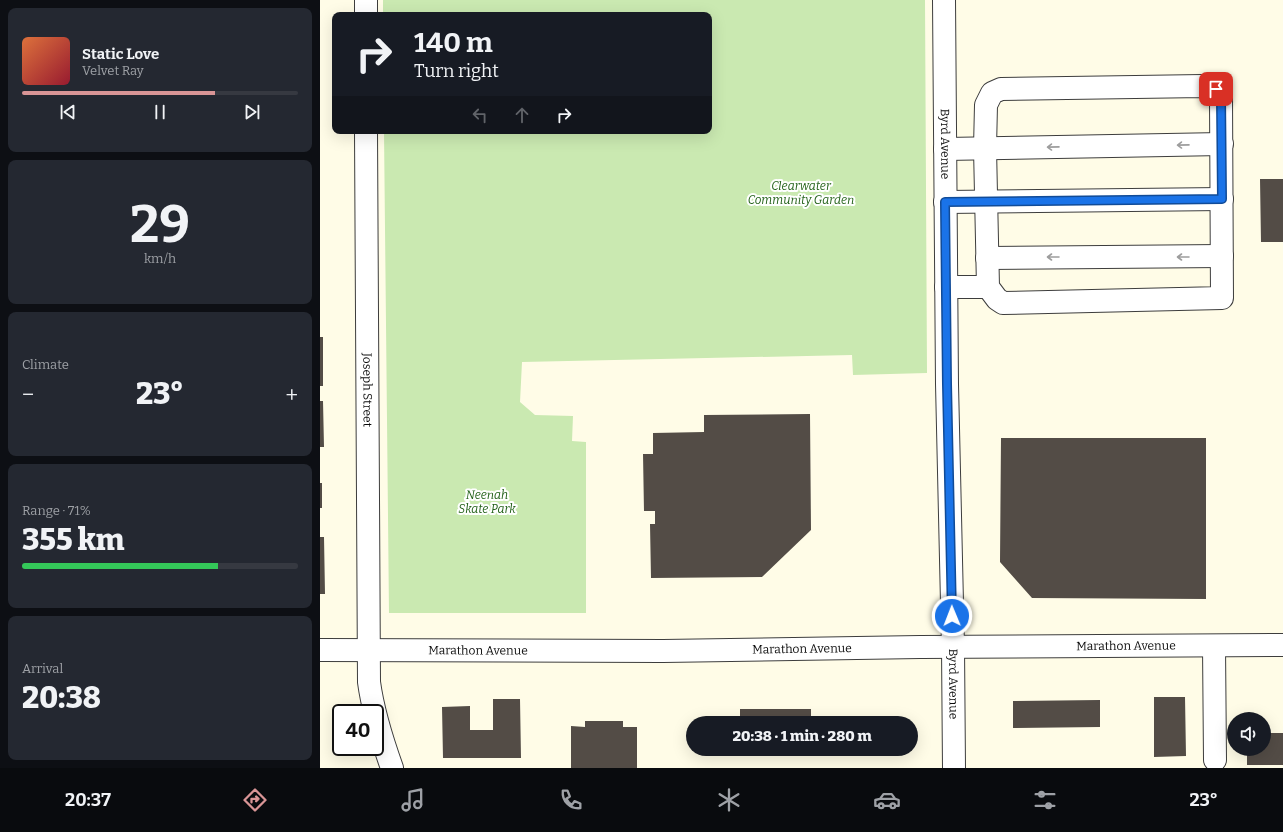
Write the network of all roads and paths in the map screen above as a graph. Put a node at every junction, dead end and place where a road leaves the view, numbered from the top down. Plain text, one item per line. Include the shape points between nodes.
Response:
1 (366, 0) edge
2 (944, 0) edge
3 (366, 12) edge
4 (366, 134) edge
5 (1222, 144) junction
6 (985, 148) junction
7 (945, 150) junction
8 (1222, 199) junction
9 (986, 201) junction
10 (945, 202) junction
11 (1222, 256) junction
12 (987, 258) junction
13 (946, 287) junction
14 (988, 287) junction
15 (1283, 645) edge
16 (1214, 646) junction
17 (953, 647) junction
18 (320, 650) edge
19 (369, 650) junction
20 (1214, 760) dead end
21 (392, 768) edge
22 (954, 768) edge

1 - 3 street
2 - 7 street, Byrd Avenue
4 - 19 street, Joseph Street
5 -> 6 street
5 - 6 street via 1221,97 1216,89 1203,86 1002,89 992,93 986,105
5 - 8 street
6 - 7 street
6 - 9 street
7 - 10 street, Byrd Avenue
8 - 9 street
8 - 11 street
9 - 10 street
9 - 12 street
10 - 13 street, Byrd Avenue
11 -> 12 street
11 - 14 street via 1222,298 1003,303
12 - 14 street
13 - 14 street
13 - 17 street, Byrd Avenue
15 - 16 street, Marathon Avenue
16 - 17 street, Marathon Avenue
16 - 20 street
17 - 19 street, Marathon Avenue via 663,651
17 - 22 street, Byrd Avenue
18 - 19 street, Marathon Avenue
19 - 21 street, Joseph Street via 372,699

